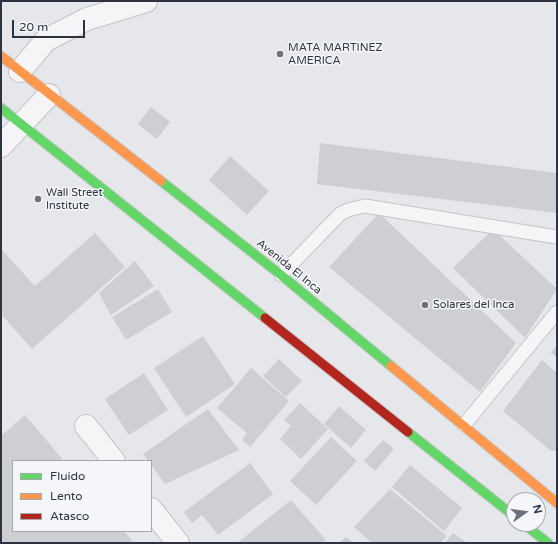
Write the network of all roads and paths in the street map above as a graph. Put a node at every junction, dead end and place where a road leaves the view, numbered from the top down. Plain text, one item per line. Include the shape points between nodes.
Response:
1 (146, 1) edge
2 (1, 56) edge
3 (20, 71) junction
4 (49, 95) junction
5 (1, 108) edge
6 (21, 124) junction
7 (1, 146) edge
8 (557, 237) edge
9 (281, 275) junction
10 (557, 312) edge
11 (464, 425) junction
12 (86, 426) dead end
13 (113, 460) edge
14 (557, 503) edge
15 (152, 510) edge
16 (506, 510) edge
17 (534, 532) edge
18 (178, 543) edge
19 (548, 543) edge

1 - 3 street via 88,19 46,40
2 - 3 main road, Avenida El Inca
3 - 4 main road, Avenida El Inca
4 - 6 street
4 - 9 main road, Avenida El Inca
5 - 6 main road
6 - 7 street
6 - 16 main road
8 - 9 lane via 365,206 340,214
9 - 11 main road, Avenida El Inca
10 - 11 lane
11 - 14 main road, Avenida El Inca
12 - 13 street
15 - 18 street
17 - 19 main road

